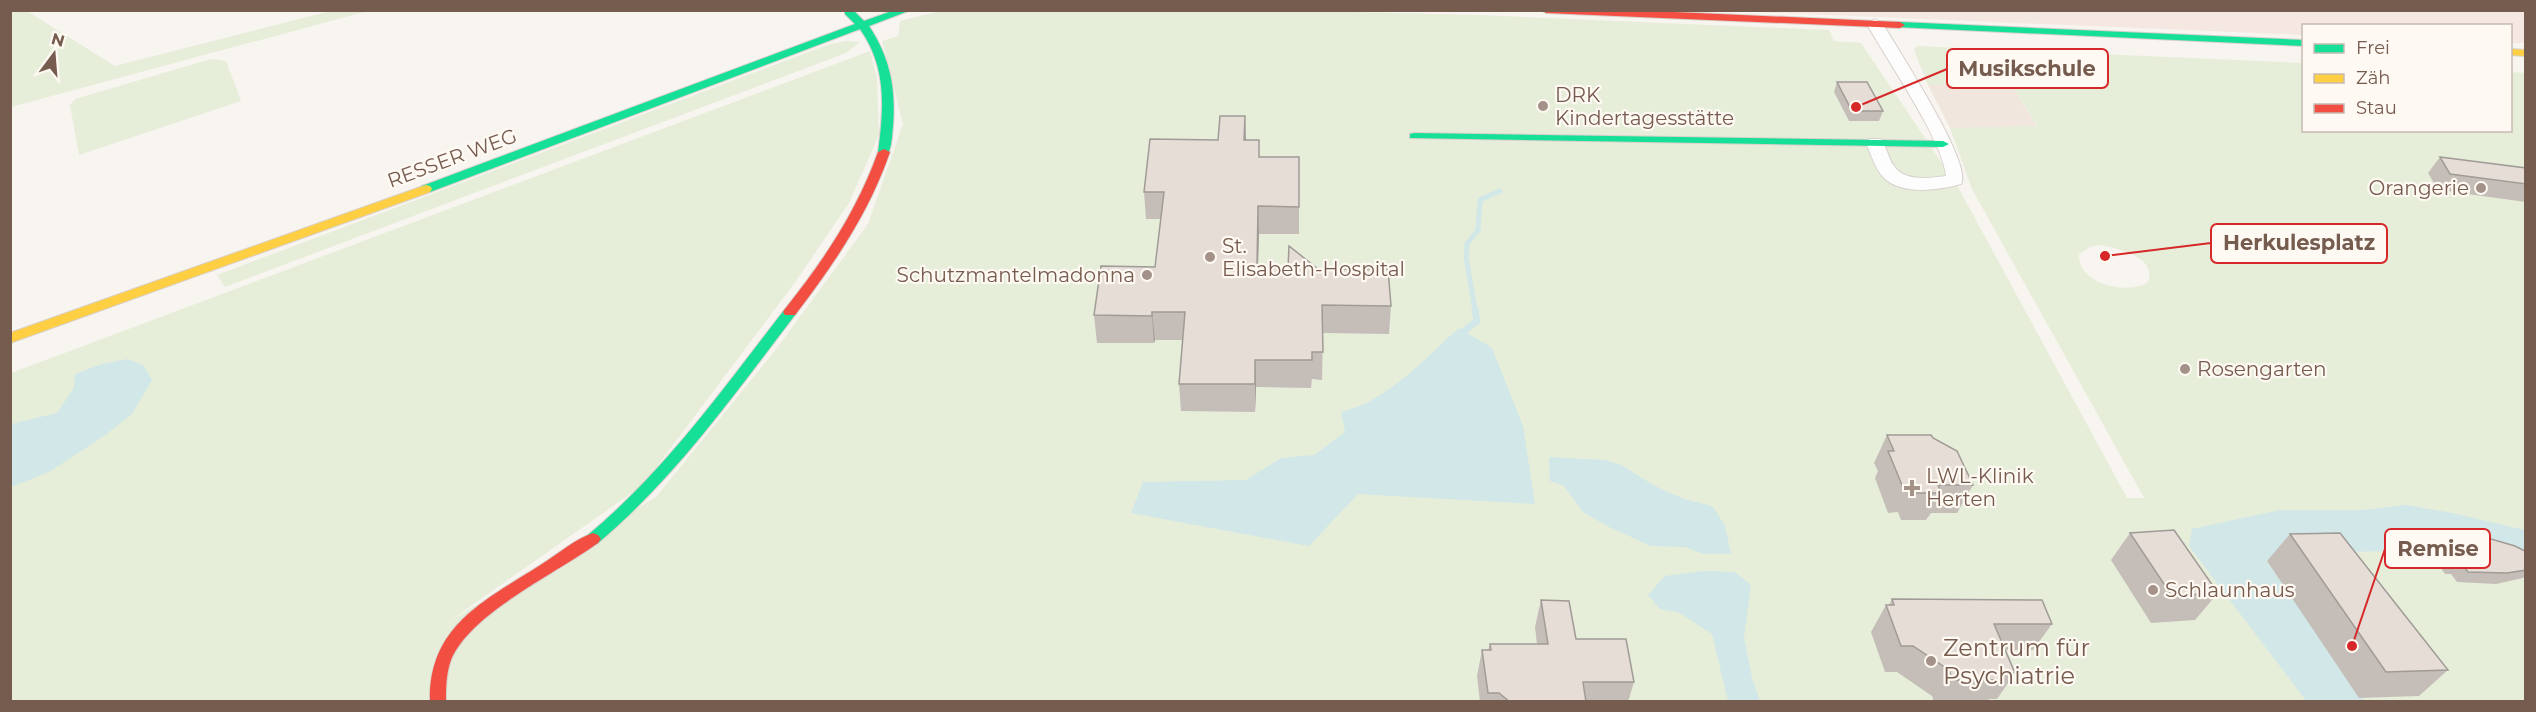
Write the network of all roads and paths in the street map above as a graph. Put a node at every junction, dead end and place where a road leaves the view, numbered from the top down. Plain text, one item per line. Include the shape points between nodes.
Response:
1 (847, 10) edge
2 (906, 10) edge
3 (1546, 10) edge
4 (863, 24) junction
5 (1875, 24) junction
6 (2302, 43) edge
7 (1414, 136) dead end
8 (1875, 143) junction
9 (1943, 144) junction
10 (10, 338) edge
11 (438, 702) edge

1 - 4 main road
2 - 4 main road, RESSER WEG
3 - 5 main road
4 - 10 main road, RESSER WEG via 433,187
4 - 11 main road via 879,44 889,89 889,135 876,179 854,222 726,395 646,494 588,543 488,607 458,633 438,668
5 - 6 main road
5 - 9 street
7 - 8 main road
8 - 9 main road
8 - 9 street via 1887,170 1896,178 1915,182 1955,180 1957,176

